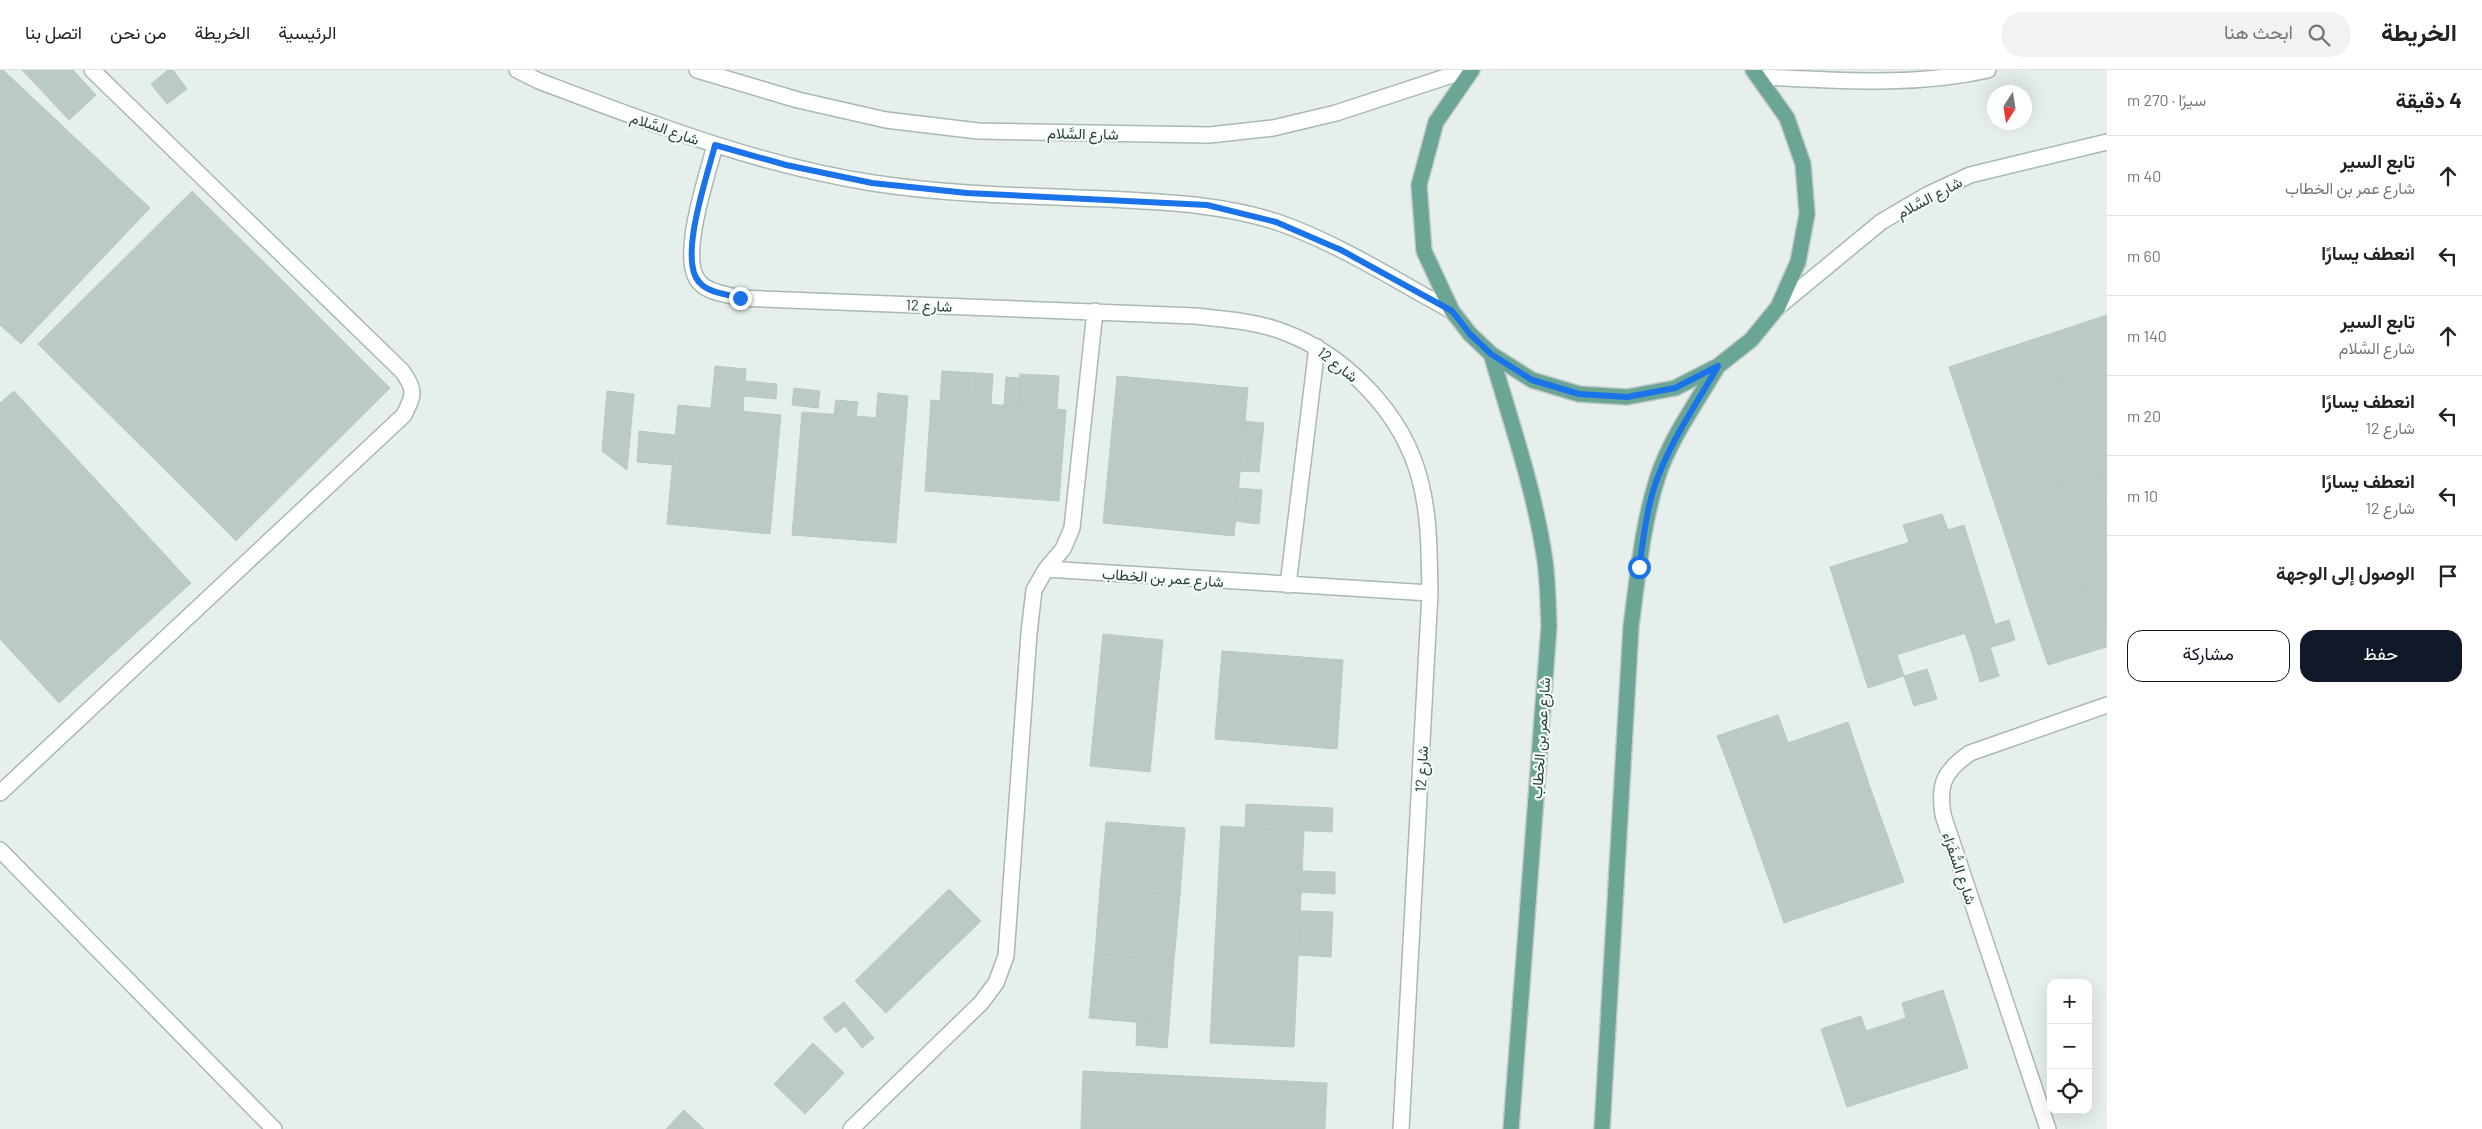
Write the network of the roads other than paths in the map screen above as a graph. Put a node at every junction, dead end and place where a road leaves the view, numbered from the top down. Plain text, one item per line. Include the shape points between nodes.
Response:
1 (92, 70) edge
2 (517, 70) edge
3 (697, 70) edge
4 (1467, 70) edge
5 (1472, 70) edge
6 (1988, 70) edge
7 (1756, 74) edge
8 (2107, 142) edge
9 (715, 145) junction
10 (1778, 307) junction
11 (1095, 311) junction
12 (1452, 311) junction
13 (1318, 347) junction
14 (1491, 354) junction
15 (1718, 366) junction
16 (1046, 569) junction
17 (1288, 585) junction
18 (1430, 594) junction
19 (2107, 705) edge
20 (0, 793) edge
21 (0, 850) edge
22 (274, 1129) edge
23 (851, 1129) edge
24 (1401, 1129) edge
25 (1510, 1129) edge
26 (1602, 1129) edge
27 (2048, 1129) edge

1 - 20 street via 402,371 412,385 412,399 404,416
2 - 9 street, شارع السَّلام
3 - 4 street, شارع السَّلام via 798,100 886,120 978,131 1209,135 1273,128 1336,113
5 - 12 main road via 1436,122 1419,186 1424,252
6 - 7 street via 1905,82 1858,82
7 - 10 main road via 1787,118 1803,164 1807,214 1798,262
8 - 10 street, شارع السَّلام via 1970,175 1927,195 1881,222
9 - 11 street, شارع 12 via 691,239 692,269 699,283 710,290 740,298
9 - 12 street, شارع السَّلام via 786,165 872,183 967,193 1207,205 1276,222 1307,234
10 - 15 main road via 1751,340
11 - 13 street, شارع 12 via 1238,321 1280,330
11 - 16 street via 1072,528 1063,549
12 - 14 main road
13 - 17 street
13 - 18 street, شارع 12 via 1347,368 1374,396 1406,440 1420,480 1427,520
14 - 15 main road via 1532,380 1579,394 1627,397 1675,388
14 - 25 main road, شارع عمر بن الخطاب via 1538,527 1545,562 1549,626
15 - 26 main road via 1658,474 1639,567 1631,626
16 - 17 street, شارع عمر بن الخطاب
16 - 23 street via 1034,590 1029,632 1006,956 996,983 981,1003
17 - 18 street, شارع عمر بن الخطاب
18 - 24 street, شارع 12
19 - 27 street, شارع السُّفَرَاء via 1970,753 1953,765 1942,783 1943,815
21 - 22 street

